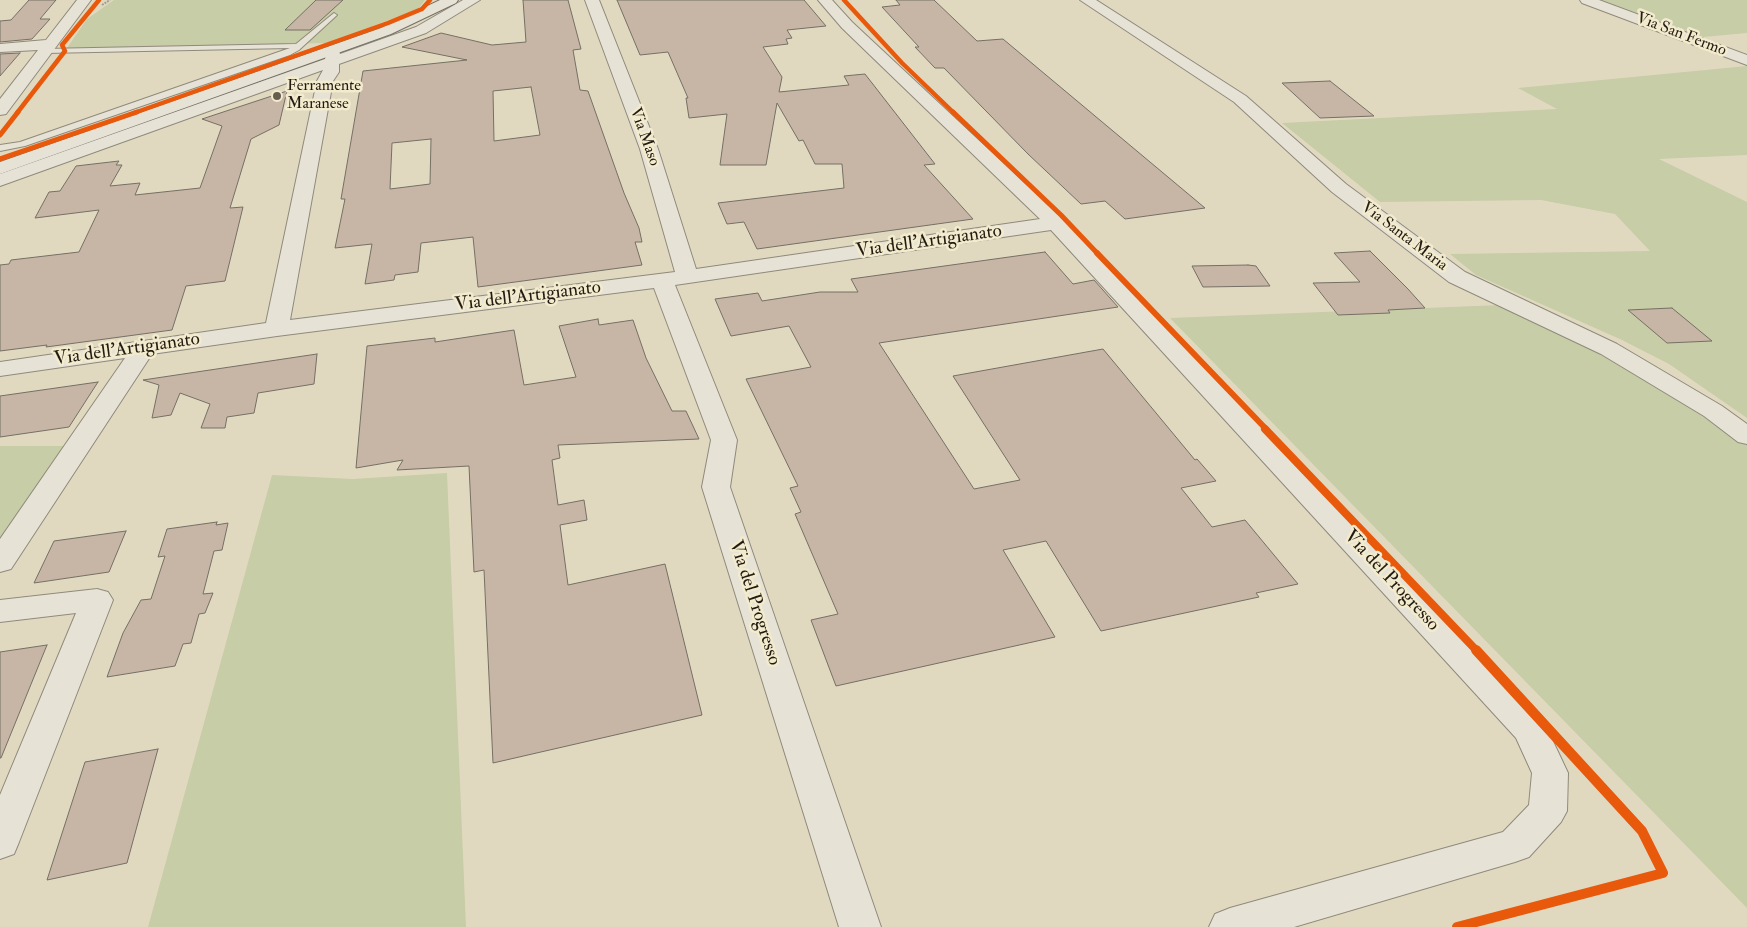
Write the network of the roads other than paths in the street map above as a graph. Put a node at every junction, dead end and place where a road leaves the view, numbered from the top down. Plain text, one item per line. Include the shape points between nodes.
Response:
1 (452, 0) edge
2 (474, 0) edge
3 (592, 0) edge
4 (825, 0) edge
5 (1087, 0) edge
6 (1587, 0) edge
7 (93, 2) edge
8 (334, 15) dead end
9 (298, 46) junction
10 (0, 48) edge
11 (49, 48) junction
12 (333, 55) junction
13 (1747, 60) edge
14 (280, 69) junction
15 (297, 73) junction
16 (325, 81) junction
17 (0, 110) edge
18 (0, 148) edge
19 (0, 168) edge
20 (0, 180) edge
21 (1056, 223) junction
22 (674, 279) junction
23 (277, 329) junction
24 (145, 347) junction
25 (0, 369) edge
26 (1747, 436) edge
27 (0, 562) edge
28 (0, 611) edge
29 (0, 842) edge
30 (860, 927) edge
31 (1230, 927) edge

1 - 12 street
2 - 12 street via 421,30
3 - 22 street, Via Maso via 649,149
4 - 21 street, Via del Progresso via 847,25
5 - 26 street, Via Santa Maria via 1240,99 1339,188 1457,278 1609,349 1713,411
6 - 13 street, Via San Fermo
7 - 11 street
8 - 9 lane
9 - 11 lane
9 - 18 lane via 287,53 22,144
10 - 11 street
11 - 17 street
12 - 14 street
12 - 15 street
12 - 16 street via 331,72
14 - 15 street
14 - 19 street
15 - 16 street
15 - 20 street
16 - 23 street
21 - 22 street, Via dell'Artigianato
21 - 31 street, Via del Progresso via 1530,730 1550,773 1548,810 1515,845
22 - 23 street, Via dell'Artigianato
22 - 30 street, Via del Progresso via 724,440 716,487
23 - 24 street, Via dell'Artigianato
24 - 25 street, Via dell'Artigianato
24 - 27 street
28 - 29 street via 97,600

